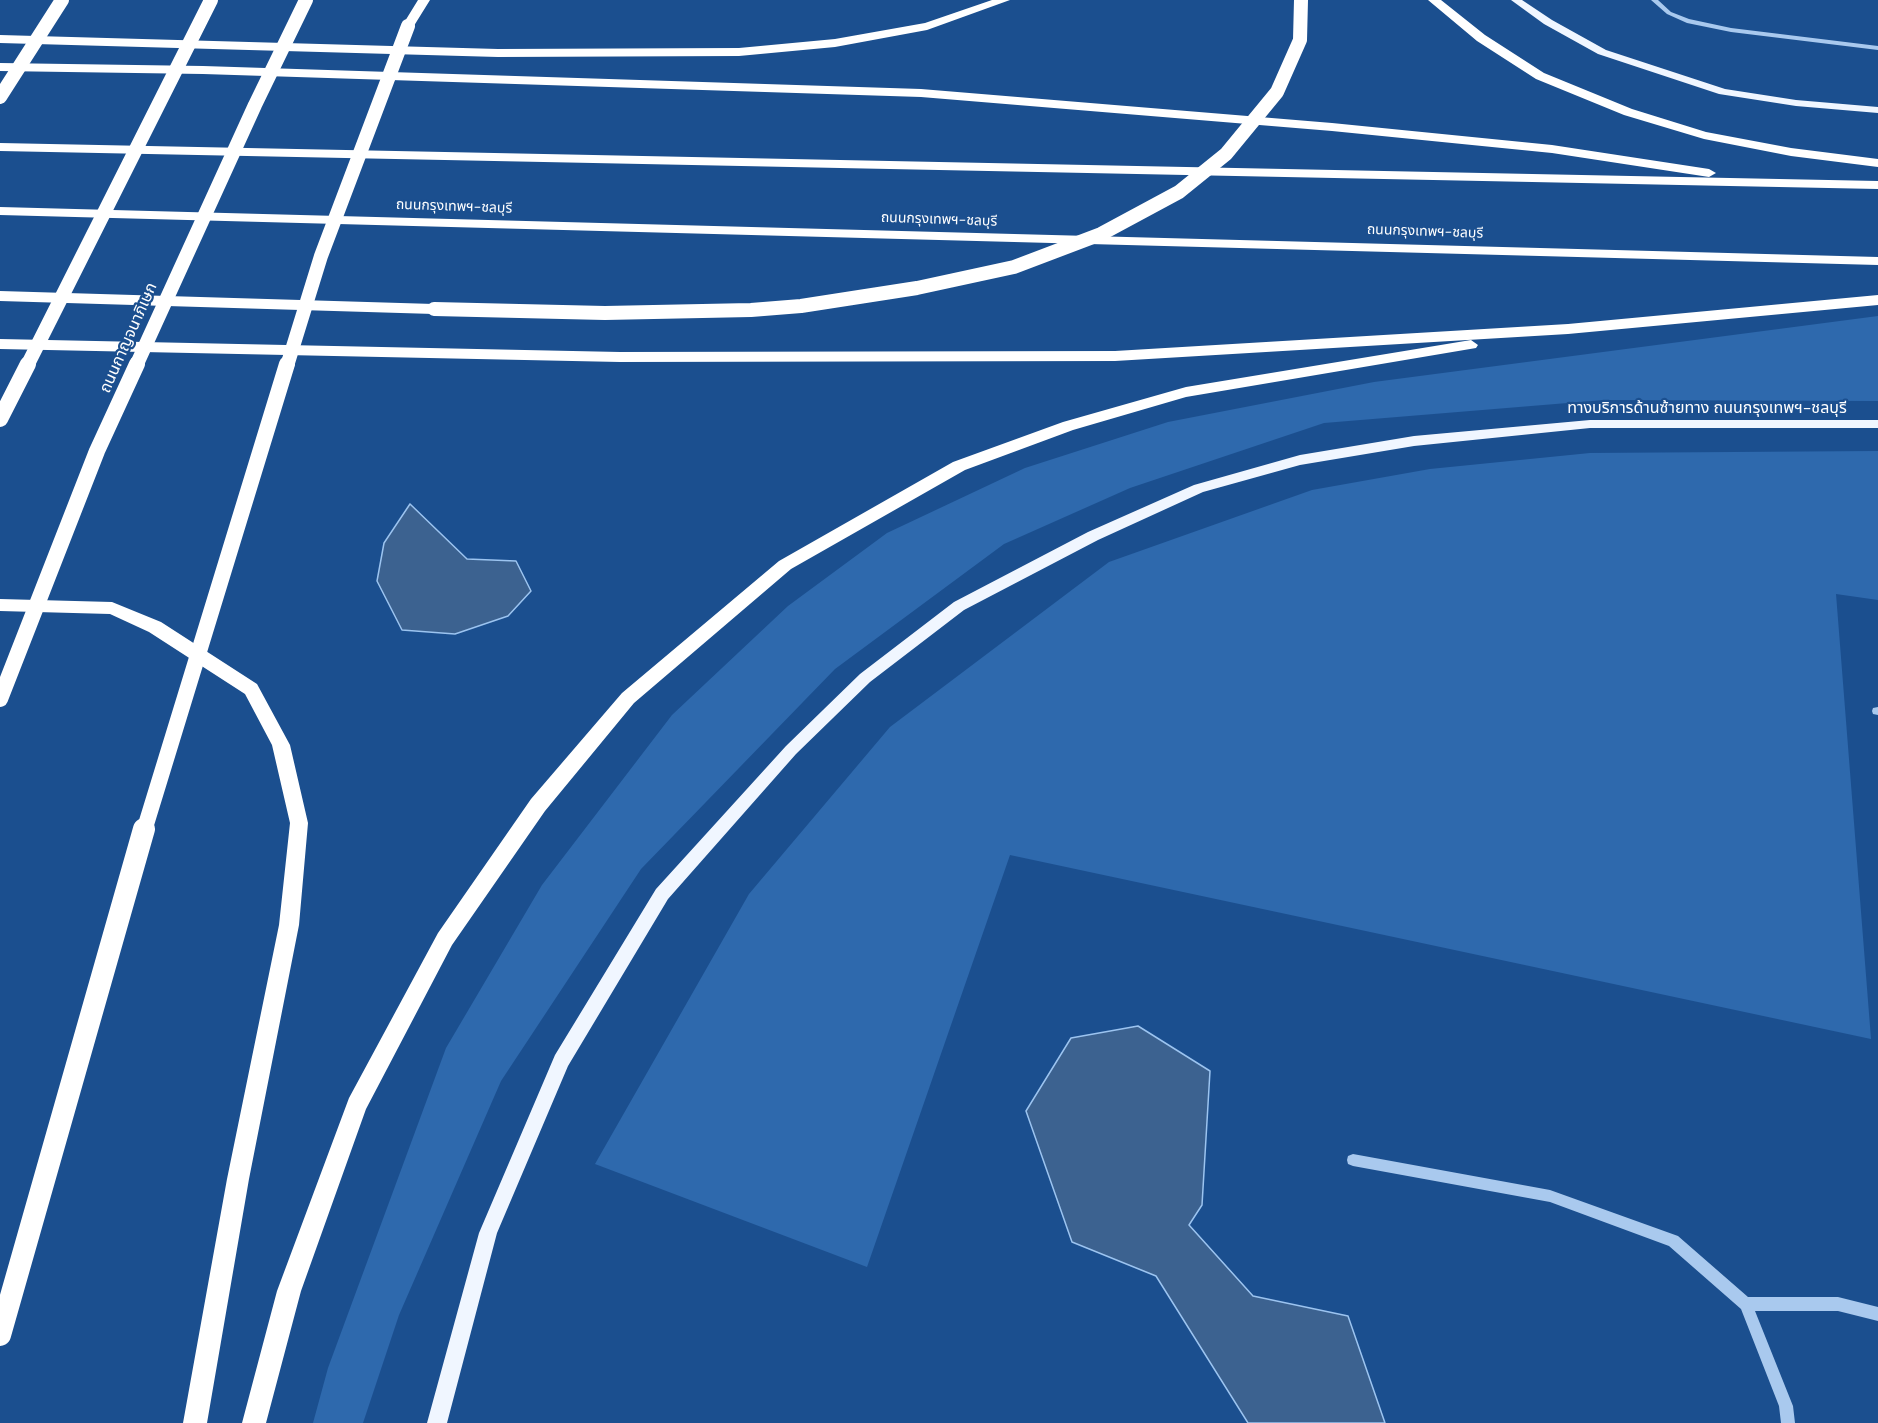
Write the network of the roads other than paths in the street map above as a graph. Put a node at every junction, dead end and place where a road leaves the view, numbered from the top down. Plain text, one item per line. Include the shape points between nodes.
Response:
1 (62, 0) edge
2 (211, 0) edge
3 (306, 0) edge
4 (417, 0) edge
5 (424, 0) edge
6 (1004, 0) edge
7 (1301, 0) edge
8 (1434, 0) edge
9 (1516, 0) edge
10 (1654, 0) edge
11 (408, 26) junction
12 (0, 39) edge
13 (1878, 48) edge
14 (0, 67) edge
15 (0, 97) edge
16 (1878, 110) edge
17 (0, 147) edge
18 (1878, 164) edge
19 (1779, 184) junction
20 (1878, 185) edge
21 (0, 211) edge
22 (1878, 261) edge
23 (0, 296) edge
24 (1878, 300) edge
25 (1568, 330) junction
26 (0, 344) edge
27 (0, 419) edge
28 (1878, 424) edge
29 (0, 605) edge
30 (0, 699) edge
31 (1353, 1160) dead end
32 (1746, 1304) junction
33 (1878, 1314) edge
34 (0, 1335) edge
35 (195, 1423) edge
36 (254, 1423) edge
37 (437, 1423) edge
38 (1788, 1423) edge

1 - 15 highway, bridge
2 - 27 highway, bridge
3 - 30 highway, ถนนกาญจนาภิเษก, bridge via 98,451
4 - 11 highway
5 - 11 highway
6 - 12 highway via 927,26 836,43 739,52 498,52
7 - 23 highway, bridge via 1300,40 1277,92 1226,154 1179,192 1110,229 1014,267 917,288 751,310 605,313
8 - 18 highway via 1481,38 1540,76 1628,112 1704,135
9 - 16 main road via 1602,52 1723,92
10 - 13 street via 1669,13 1688,21
11 - 34 highway, bridge via 321,256 164,760
14 - 19 highway via 921,93 1552,149
17 - 19 highway
19 - 20 highway
21 - 22 highway, ถนนกรุงเทพฯ-ชลบุรี
24 - 25 highway
25 - 26 highway via 1115,356 620,357
25 - 36 highway via 1186,392 1068,426 959,466 785,565 628,698 538,805 445,939 357,1105 289,1291
28 - 37 main road, ทางบริการด้านซ้ายทาง ถนนกรุงเทพฯ-ชลบุรี via 1590,424 1414,441 1300,460 1199,488 1093,536 959,606 865,678 790,750 662,894 561,1061 501,1200 488,1233
29 - 35 highway via 112,608 155,627 251,689 281,745 298,823 289,925 238,1179
31 - 32 street via 1550,1196 1672,1241
32 - 33 street via 1838,1304
32 - 38 street via 1786,1406

